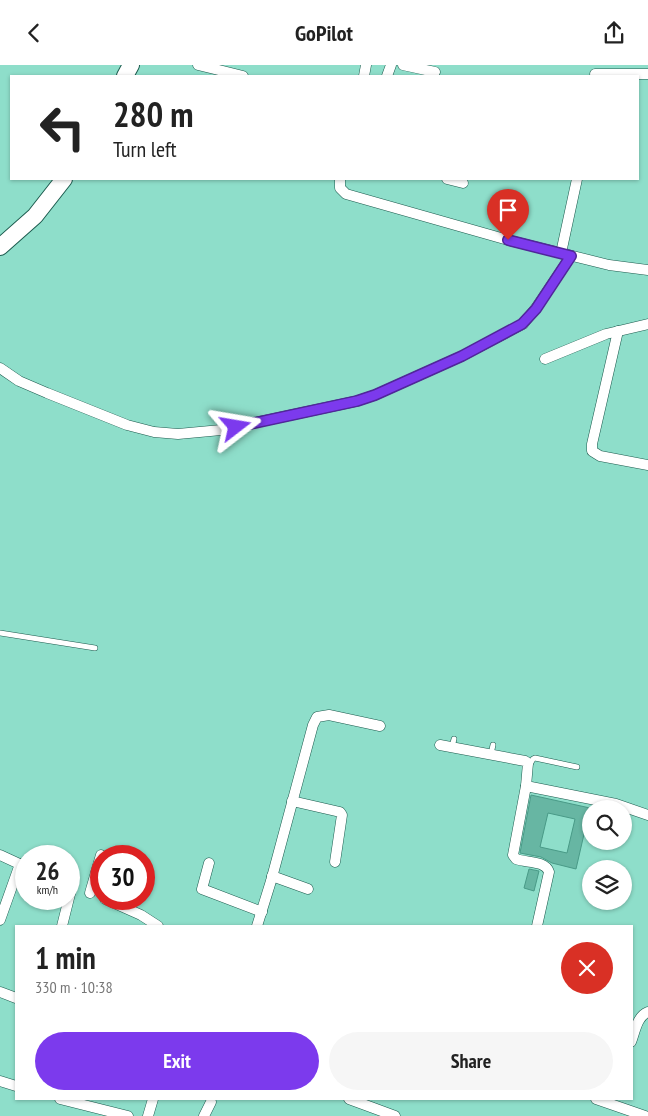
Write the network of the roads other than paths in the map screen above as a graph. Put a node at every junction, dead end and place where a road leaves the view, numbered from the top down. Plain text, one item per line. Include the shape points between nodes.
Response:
1 (198, 65) edge
2 (403, 65) edge
3 (595, 72) edge
4 (435, 73) dead end
5 (648, 74) edge
6 (239, 75) edge
7 (63, 180) edge
8 (340, 180) edge
9 (451, 180) edge
10 (577, 180) edge
11 (463, 183) dead end
12 (0, 247) edge
13 (566, 255) junction
14 (648, 270) edge
15 (648, 324) edge
16 (618, 331) junction
17 (545, 359) dead end
18 (0, 368) edge
19 (648, 465) edge
20 (0, 633) edge
21 (95, 648) dead end
22 (380, 727) dead end
23 (440, 745) dead end
24 (529, 766) junction
25 (577, 767) dead end
26 (526, 786) junction
27 (292, 801) junction
28 (648, 815) edge
29 (0, 855) edge
30 (15, 862) edge
31 (335, 862) dead end
32 (209, 863) dead end
33 (272, 876) junction
34 (15, 884) edge
35 (80, 889) edge
36 (308, 889) dead end
37 (90, 893) edge
38 (66, 910) edge
39 (130, 910) edge
40 (262, 912) junction
41 (0, 920) edge
42 (62, 925) edge
43 (156, 925) edge
44 (257, 925) edge
45 (537, 925) edge
46 (0, 993) edge
47 (15, 998) edge
48 (648, 1012) edge
49 (633, 1037) edge
50 (0, 1081) edge
51 (15, 1087) edge
52 (64, 1100) edge
53 (153, 1100) edge
54 (353, 1100) edge
55 (610, 1101) edge
56 (210, 1102) dead end
57 (128, 1116) edge
58 (148, 1116) edge
59 (204, 1116) edge
60 (396, 1116) edge
61 (645, 1116) edge

1 - 6 street
2 - 4 street
3 - 5 street
7 - 12 main road via 35,217
8 - 13 street via 340,188 346,194
9 - 11 street
10 - 13 street
13 - 14 street
13 - 18 street via 536,309 522,324 462,356 357,401 221,430 178,434 127,425 19,381
15 - 16 street
16 - 17 street
16 - 19 street via 592,451 600,456
20 - 21 lane
22 - 27 street via 329,715 317,717
23 - 24 street via 453,743 492,749 525,761
24 - 25 lane via 535,758
24 - 26 street
26 - 28 street via 616,804
26 - 45 street via 513,855 522,861 544,865 549,872 541,887
27 - 31 street via 340,812
27 - 33 street
29 - 30 street
32 - 40 street via 202,889
33 - 36 street
33 - 40 street
34 - 41 street
35 - 37 street
38 - 42 street
39 - 43 street
40 - 44 street
46 - 47 street
48 - 49 street via 640,1018
50 - 51 street
52 - 57 street
53 - 58 street
54 - 60 street
55 - 61 street
56 - 59 street

